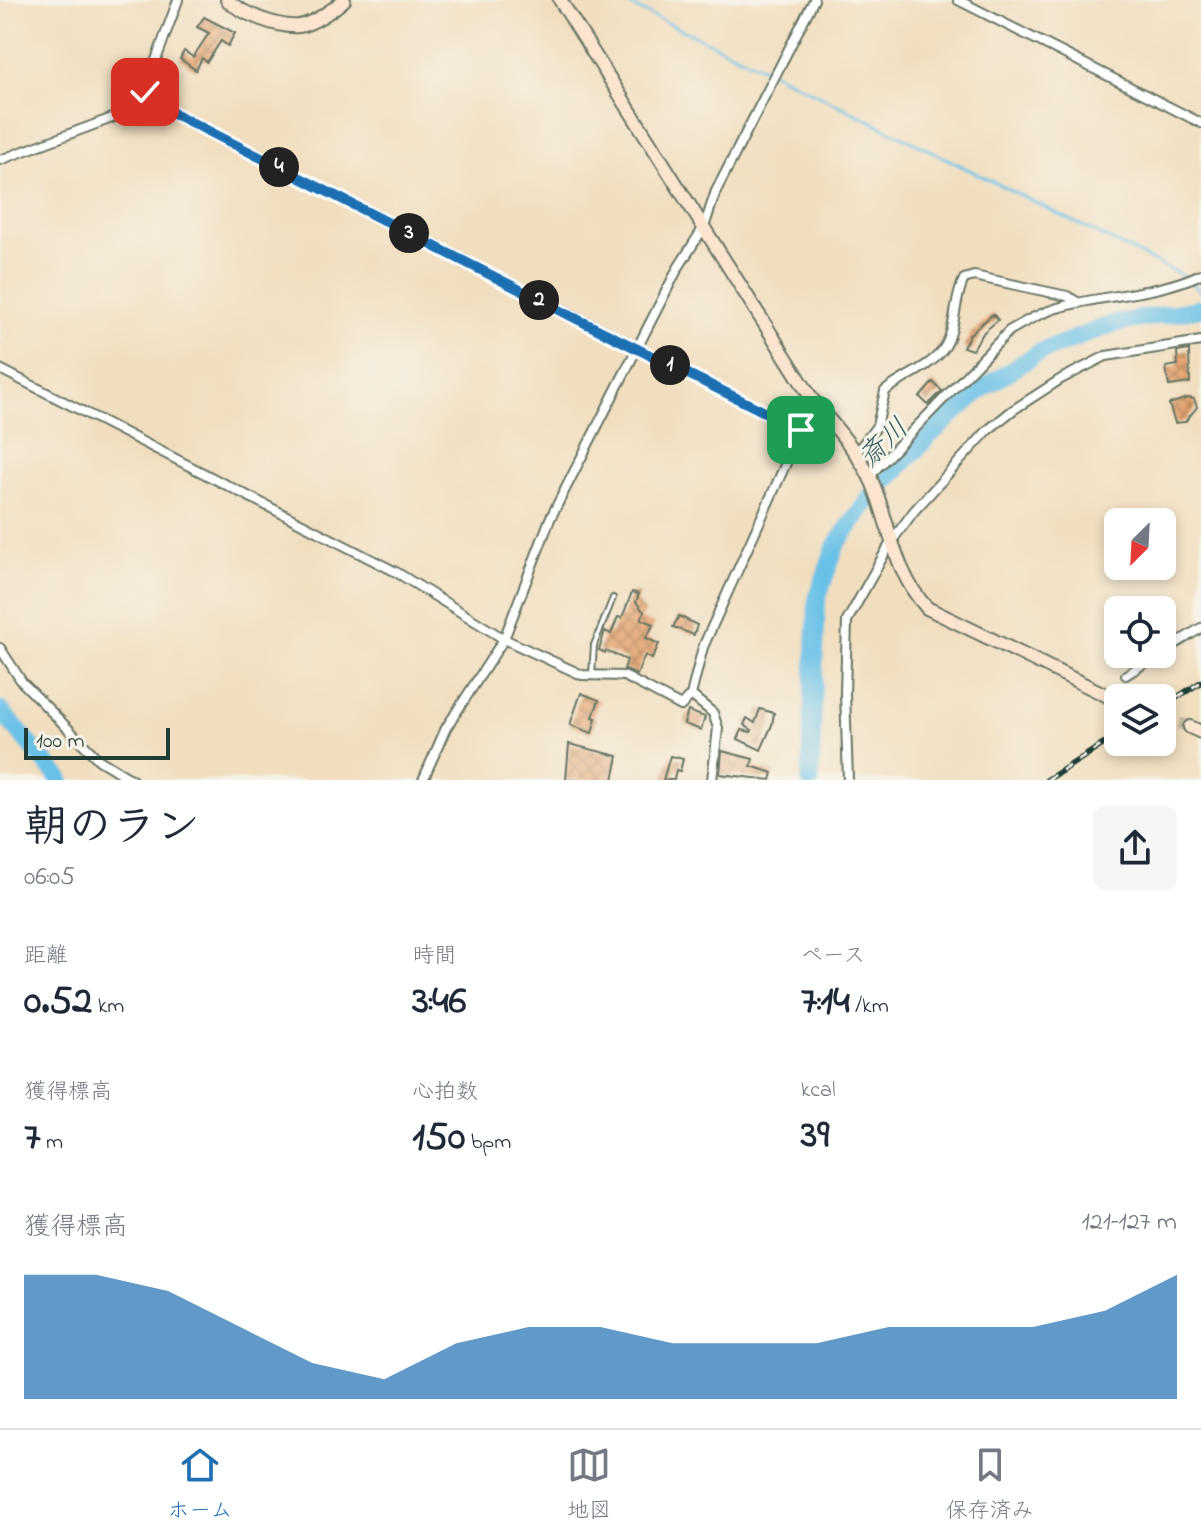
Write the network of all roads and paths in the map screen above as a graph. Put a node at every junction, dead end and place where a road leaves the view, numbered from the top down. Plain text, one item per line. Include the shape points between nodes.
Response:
1 (178, 0) edge
2 (227, 0) edge
3 (344, 0) edge
4 (560, 0) edge
5 (814, 0) edge
6 (958, 0) edge
7 (138, 109) junction
8 (1201, 123) edge
9 (0, 160) edge
10 (704, 227) junction
11 (1201, 274) edge
12 (1079, 303) junction
13 (1201, 341) edge
14 (638, 349) junction
15 (0, 369) edge
16 (812, 399) junction
17 (801, 430) junction
18 (856, 453) junction
19 (872, 483) junction
20 (891, 538) junction
21 (613, 598) dead end
22 (1201, 628) edge
23 (504, 639) junction
24 (1176, 644) edge
25 (0, 648) edge
26 (1137, 668) edge
27 (592, 675) junction
28 (1126, 675) dead end
29 (1104, 694) edge
30 (691, 695) junction
31 (132, 780) edge
32 (423, 780) edge
33 (712, 780) edge
34 (848, 780) edge

1 - 7 street
2 - 3 street via 267,21 300,26
4 - 10 street
5 - 10 street via 716,191
6 - 8 street
7 - 9 street
7 - 14 street via 152,103 175,114
10 - 14 street
10 - 16 street
11 - 12 street via 1158,289
12 - 18 street via 990,279 964,279 945,346 885,391 877,426
12 - 19 street via 1009,331 873,472
13 - 20 street via 1106,356 1061,379 988,430
14 - 17 street
14 - 23 street via 550,519
15 - 23 street via 396,572
16 - 17 street
16 - 18 street
17 - 30 street via 703,647
18 - 19 street
19 - 20 street
20 - 29 street via 913,593 927,608
20 - 34 street via 847,621
21 - 27 lane via 594,645
22 - 24 street
23 - 27 street
23 - 32 street via 446,728
25 - 31 street via 22,682 99,760
26 - 28 street
27 - 30 street via 624,676 681,706
30 - 33 street via 713,713 718,728

